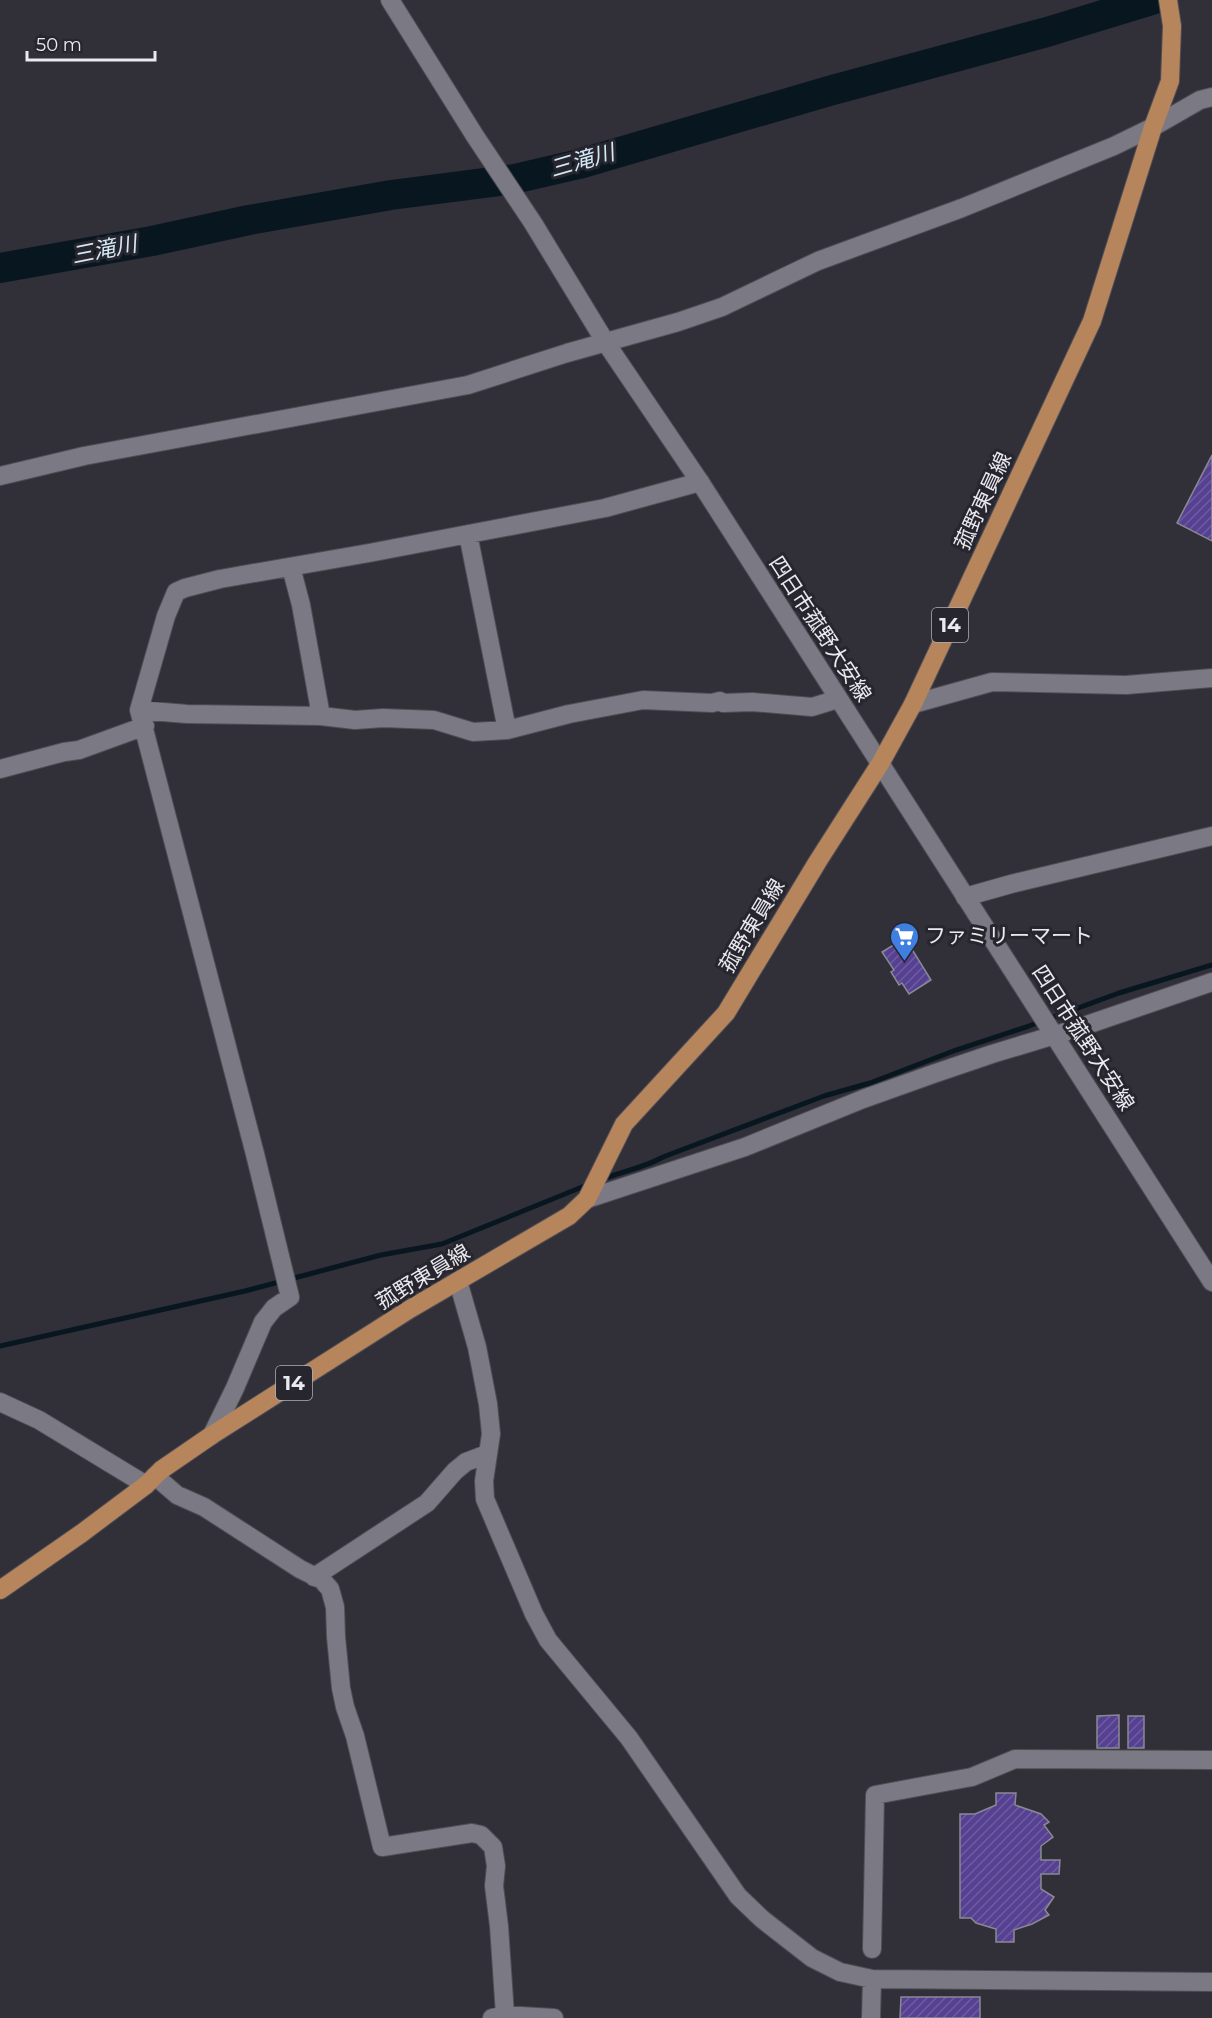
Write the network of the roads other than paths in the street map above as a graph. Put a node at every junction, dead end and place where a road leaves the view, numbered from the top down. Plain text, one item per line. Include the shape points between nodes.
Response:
1 (390, 0) edge
2 (1168, 0) edge
3 (1212, 97) edge
4 (1153, 127) junction
5 (606, 343) junction
6 (0, 476) edge
7 (700, 482) junction
8 (468, 534) junction
9 (291, 567) junction
10 (1212, 678) edge
11 (838, 699) junction
12 (913, 704) junction
13 (321, 716) junction
14 (142, 718) junction
15 (507, 730) junction
16 (880, 764) junction
17 (0, 769) edge
18 (1212, 836) edge
19 (965, 897) junction
20 (1212, 982) edge
21 (1052, 1031) junction
22 (590, 1193) junction
23 (458, 1281) junction
24 (1212, 1282) edge
25 (0, 1402) edge
26 (212, 1436) junction
27 (488, 1454) junction
28 (150, 1481) junction
29 (314, 1577) junction
30 (0, 1590) edge
31 (1212, 1760) edge
32 (872, 1949) dead end
33 (872, 1979) junction
34 (1212, 1982) edge
35 (498, 2017) edge
36 (554, 2018) edge
37 (871, 2018) edge

1 - 5 street, 四日市菰野大安線
2 - 4 main road, 菰野東員線 / 14 via 1172,26 1170,81
3 - 4 street
4 - 5 street via 962,208 818,261 722,307
4 - 12 main road, 菰野東員線 / 14 via 1092,321
5 - 6 street via 468,385 84,456
5 - 7 street, 四日市菰野大安線
7 - 8 street via 605,508
7 - 11 street, 四日市菰野大安線
8 - 9 street
8 - 15 street
9 - 13 street
9 - 14 street via 220,579 176,592 166,616
10 - 12 street via 1126,685 992,682
11 - 15 street via 812,707 644,700
11 - 16 street, 四日市菰野大安線
12 - 16 main road, 菰野東員線 / 14
13 - 14 street via 187,714
13 - 15 street via 434,720 473,732
14 - 17 street via 79,750
14 - 26 street via 290,1297 262,1322
16 - 19 street, 四日市菰野大安線
16 - 22 main road, 菰野東員線 / 14 via 726,1013 624,1124
18 - 19 street
19 - 21 street, 四日市菰野大安線
20 - 21 street
21 - 22 street via 863,1099 745,1147
21 - 24 street, 四日市菰野大安線
22 - 23 main road, 菰野東員線 / 14 via 569,1216
23 - 26 main road, 菰野東員線 / 14
23 - 27 street via 488,1404
25 - 28 street
26 - 28 main road, 菰野東員線 / 14
27 - 29 street via 466,1462 428,1503
27 - 33 street via 485,1499 548,1640 629,1738 749,1908 825,1966
28 - 29 street via 204,1507
28 - 30 main road, 菰野東員線 / 14
29 - 35 street via 330,1589 335,1607 341,1688 382,1848 472,1833 481,1835 493,1847 499,1926
31 - 32 street via 1015,1759 972,1777 875,1795
33 - 34 street
33 - 37 street
35 - 36 street

